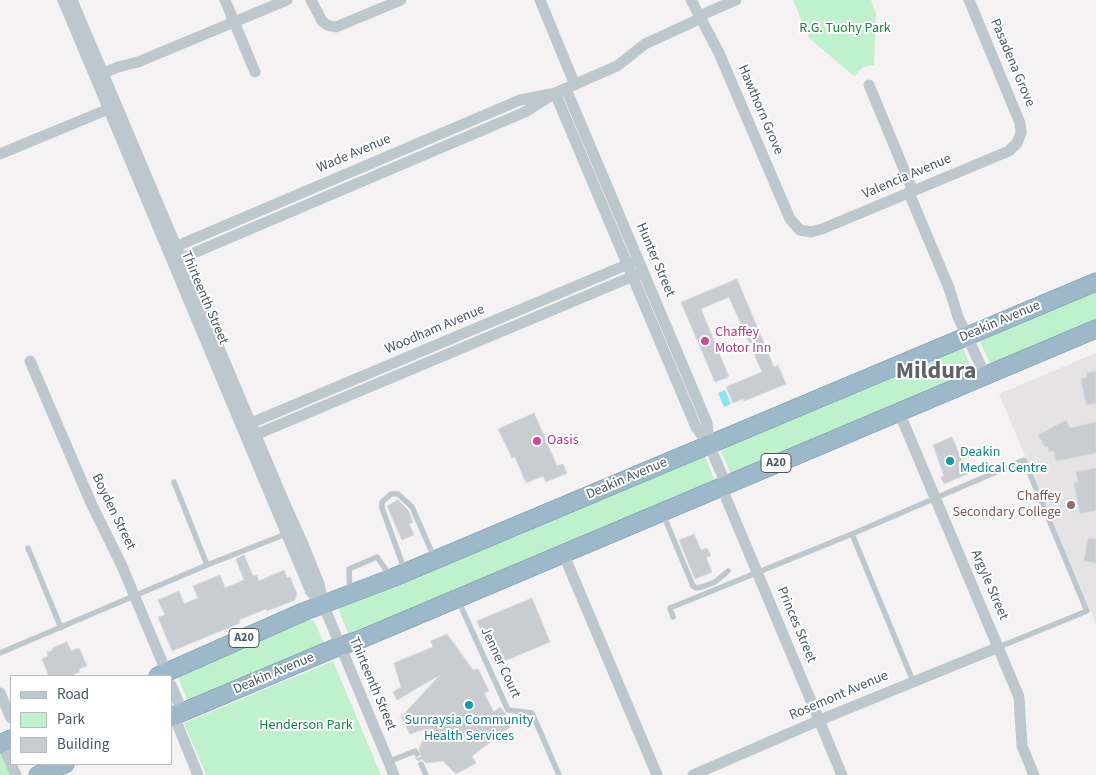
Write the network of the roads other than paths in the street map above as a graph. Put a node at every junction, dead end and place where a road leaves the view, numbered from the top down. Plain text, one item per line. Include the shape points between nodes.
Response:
1 (63, 0) edge
2 (72, 0) edge
3 (225, 0) edge
4 (287, 0) edge
5 (311, 0) edge
6 (401, 0) edge
7 (540, 0) edge
8 (691, 0) edge
9 (736, 0) edge
10 (969, 0) edge
11 (701, 17) junction
12 (234, 22) junction
13 (255, 72) dead end
14 (100, 78) junction
15 (869, 85) dead end
16 (565, 89) junction
17 (113, 108) junction
18 (1020, 139) joint
19 (0, 154) edge
20 (911, 192) junction
21 (800, 230) joint
22 (172, 248) junction
23 (177, 260) junction
24 (638, 260) junction
25 (629, 271) junction
26 (643, 272) junction
27 (1096, 282) edge
28 (1096, 329) edge
29 (968, 336) junction
30 (30, 361) dead end
31 (985, 375) junction
32 (899, 412) junction
33 (246, 425) junction
34 (251, 437) junction
35 (709, 445) junction
36 (174, 482) dead end
37 (723, 485) junction
38 (936, 499) junction
39 (662, 512) junction
40 (292, 532) junction
41 (852, 534) junction
42 (28, 548) dead end
43 (563, 553) junction
44 (435, 560) junction
45 (207, 565) junction
46 (728, 571) dead end
47 (757, 571) junction
48 (399, 575) junction
49 (350, 594) junction
50 (135, 596) junction
51 (457, 598) junction
52 (323, 604) junction
53 (674, 617) dead end
54 (61, 628) junction
55 (340, 646) junction
56 (999, 647) junction
57 (0, 653) edge
58 (165, 675) edge
59 (172, 675) edge
60 (913, 681) junction
61 (0, 693) edge
62 (172, 700) edge
63 (176, 715) edge
64 (10, 716) edge
65 (820, 720) junction
66 (3, 741) edge
67 (417, 754) dead end
68 (10, 759) edge
69 (388, 762) junction
70 (421, 764) dead end
71 (63, 765) edge
72 (38, 775) edge
73 (198, 775) edge
74 (394, 775) edge
75 (426, 775) edge
76 (559, 775) edge
77 (657, 775) edge
78 (692, 775) edge
79 (842, 775) edge
80 (1034, 775) edge

1 - 14 street, Thirteenth Street
2 - 14 street, Thirteenth Street
3 - 12 street
4 - 12 street
5 - 6 street via 322,21 336,27
7 - 16 street, Hunter Street
8 - 11 street, Hawthorn Grove
9 - 11 street, Wade Avenue
10 - 18 street, Pasadena Grove via 1022,128
11 - 16 street, Wade Avenue via 645,44 617,66
11 - 21 street, Hawthorn Grove via 790,219
12 - 13 street
12 - 14 street
14 - 17 street, Thirteenth Street
15 - 20 street
16 - 22 street, Wade Avenue via 520,100
16 - 23 street, Wade Avenue via 525,112
16 - 24 street, Hunter Street
16 - 25 street, Hunter Street
17 - 19 street
17 - 22 street, Thirteenth Street
18 - 20 street, Valencia Avenue via 1009,151
20 - 21 street, Valencia Avenue via 816,232
20 - 29 street
22 - 23 street, Thirteenth Street
23 - 33 street, Thirteenth Street
24 - 25 street, Woodham Avenue
24 - 26 street, Hunter Street
25 - 26 street, Woodham Avenue
25 - 33 street, Woodham Avenue
25 - 34 street, Woodham Avenue
25 - 35 street, Hunter Street via 696,428
26 - 35 street, Hunter Street via 707,423
27 - 29 highway, Deakin Avenue / A20
28 - 31 highway, Deakin Avenue / A20
29 - 31 street
29 - 35 highway, Deakin Avenue / A20
30 - 50 street, Boyden Street
31 - 32 highway, Deakin Avenue / A20
32 - 37 highway, Deakin Avenue / A20
32 - 38 street, Argyle Street
33 - 34 street, Thirteenth Street
34 - 40 street, Thirteenth Street via 284,502
35 - 37 street, Hunter Street
35 - 44 highway, Deakin Avenue / A20
36 - 45 lane
37 - 39 highway, Deakin Avenue / A20
37 - 47 street, Princes Street
38 - 41 lane
38 - 56 street, Argyle Street
38 - 56 lane via 1024,460 1087,611
39 - 43 highway, Deakin Avenue / A20
39 - 46 lane via 693,586 702,588
40 - 45 lane
40 - 52 street, Thirteenth Street via 319,584
41 - 47 lane
41 - 60 lane
42 - 54 lane
43 - 51 highway, Deakin Avenue / A20
43 - 77 street
44 - 48 highway, Deakin Avenue / A20
44 - 48 lane via 412,507 398,494 391,494 385,497 382,508
45 - 50 lane
47 - 53 lane via 670,608
47 - 65 street, Princes Street
48 - 49 highway, Deakin Avenue / A20
48 - 49 lane via 377,557 349,569
49 - 52 highway, Deakin Avenue / A20
50 - 54 lane
50 - 58 street, Boyden Street
51 - 55 highway, Deakin Avenue / A20
51 - 76 lane, Jenner Court via 508,710 532,713
52 - 55 street, Thirteenth Street
52 - 59 highway, Deakin Avenue / A20
54 - 57 lane
55 - 63 highway, Deakin Avenue / A20
55 - 69 street, Thirteenth Street
56 - 60 street, Rosemont Avenue
56 - 80 street, Argyle Street via 1019,697 1022,746
60 - 65 street, Rosemont Avenue
61 - 64 street
62 - 63 street, Boyden Street
63 - 73 street, Boyden Street
65 - 78 street, Rosemont Avenue
65 - 79 street, Princes Street
66 - 68 street
67 - 69 lane via 415,751
69 - 74 street, Thirteenth Street
70 - 75 lane
71 - 72 highway

